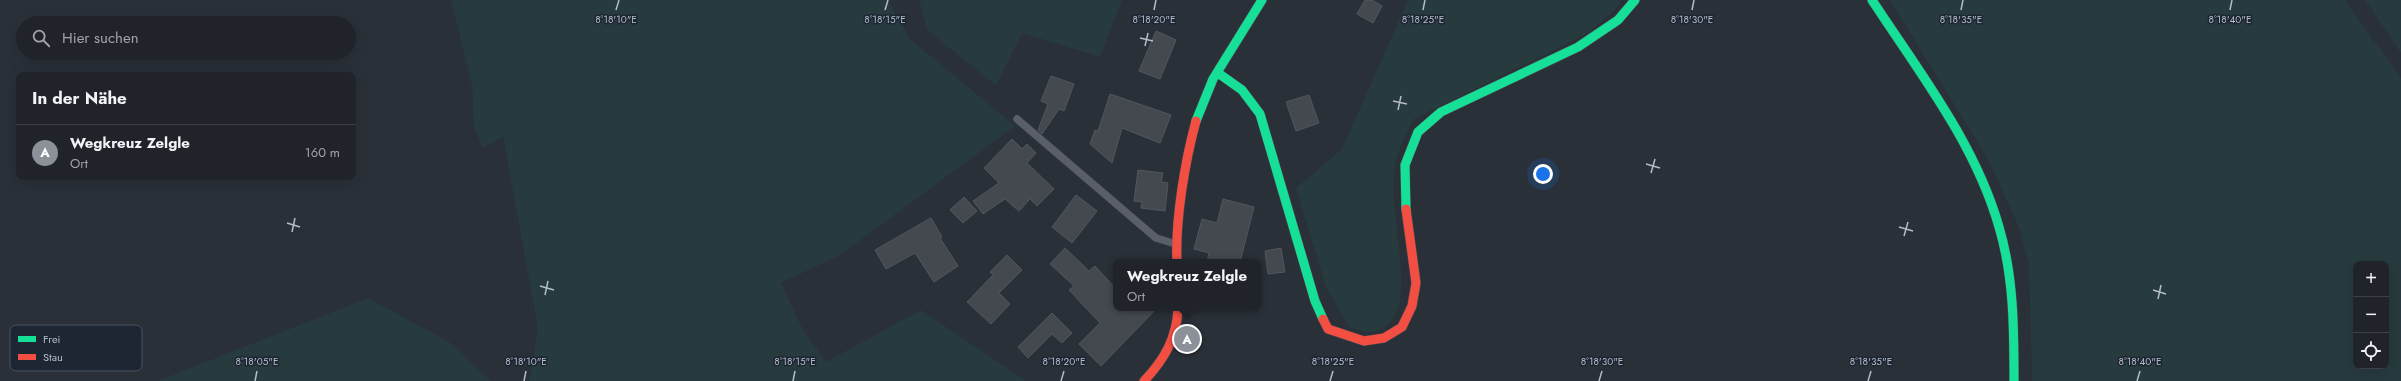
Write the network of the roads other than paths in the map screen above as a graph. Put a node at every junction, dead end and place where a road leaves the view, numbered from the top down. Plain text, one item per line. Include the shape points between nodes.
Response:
1 (1262, 0) edge
2 (1635, 0) edge
3 (1872, 0) edge
4 (1218, 73) junction
5 (1017, 119) dead end
6 (1176, 244) junction
7 (1177, 259) edge
8 (1178, 311) edge
9 (1144, 381) edge
10 (2014, 381) edge

1 - 4 street
2 - 4 street via 1618,20 1578,47 1441,112 1418,132 1405,165 1405,200 1416,283 1412,306 1402,327 1384,338 1364,341 1328,329 1314,301 1260,114 1248,94 1231,79
3 - 10 street via 1968,150 1993,207 2008,267 2015,341
4 - 6 street via 1202,104 1195,126
5 - 6 lane via 1156,238
6 - 7 street
8 - 9 street via 1171,344 1159,366

